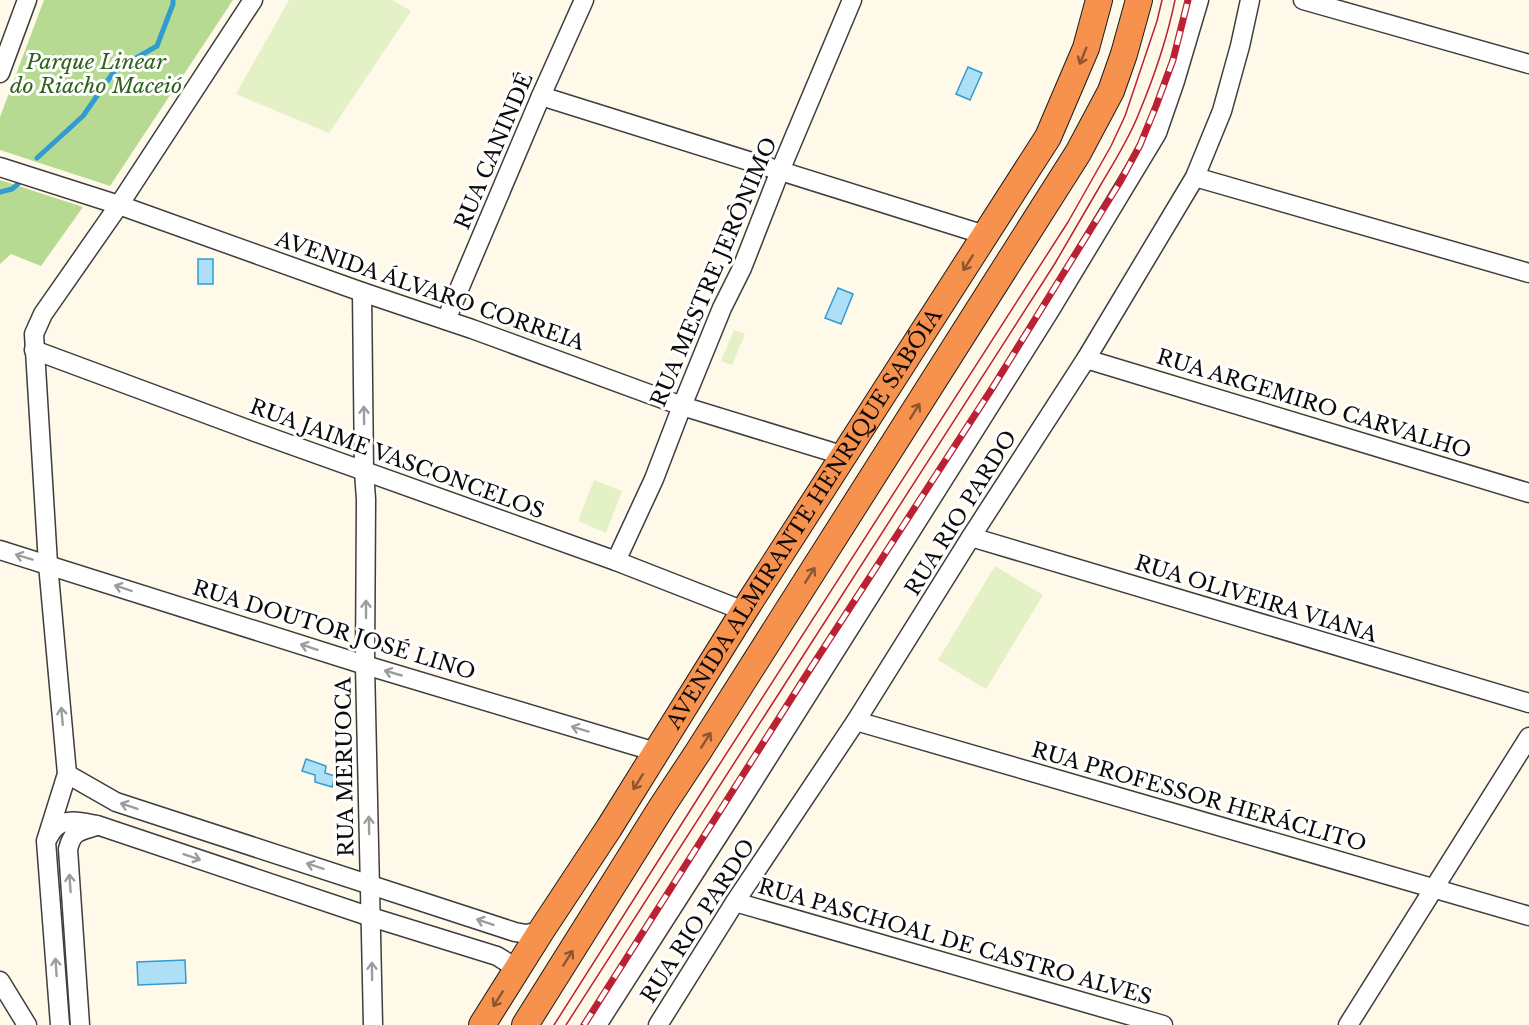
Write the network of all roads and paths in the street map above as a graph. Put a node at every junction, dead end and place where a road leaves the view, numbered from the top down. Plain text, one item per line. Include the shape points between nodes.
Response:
1 (27, 0) edge
2 (253, 0) edge
3 (584, 0) edge
4 (852, 0) edge
5 (1099, 0) edge
6 (1138, 0) edge
7 (1199, 0) edge
8 (1250, 0) edge
9 (1303, 0) edge
10 (1529, 64) edge
11 (0, 73) edge
12 (541, 96) junction
13 (0, 167) edge
14 (780, 171) junction
15 (1195, 177) junction
16 (119, 205) junction
17 (985, 235) junction
18 (1529, 273) edge
19 (363, 292) junction
20 (446, 320) junction
21 (34, 350) junction
22 (1086, 359) junction
23 (682, 406) junction
24 (845, 456) junction
25 (364, 472) junction
26 (1529, 493) edge
27 (971, 537) junction
28 (0, 550) edge
29 (616, 561) junction
30 (48, 564) junction
31 (744, 611) junction
32 (365, 665) junction
33 (1529, 703) edge
34 (856, 721) junction
35 (1529, 737) edge
36 (656, 752) junction
37 (67, 774) junction
38 (97, 825) junction
39 (46, 840) junction
40 (370, 884) junction
41 (1434, 889) junction
42 (735, 902) junction
43 (1529, 916) edge
44 (371, 917) junction
45 (541, 931) junction
46 (515, 972) junction
47 (0, 981) edge
48 (27, 1025) edge
49 (60, 1025) edge
50 (80, 1025) edge
51 (374, 1025) edge
52 (482, 1025) edge
53 (525, 1025) edge
54 (597, 1025) edge
55 (658, 1025) edge
56 (1163, 1025) edge
57 (1348, 1025) edge

1 - 11 street
2 - 16 street
3 - 12 street, RUA CANINDÉ
4 - 14 street, RUA MESTRE JERÔNIMO
5 -> 17 highway, AVENIDA ALMIRANTE HENRIQUE SABÓIA via 1086,48 1047,137
53 -> 6 highway, AVENIDA ALMIRANTE HENRIQUE SABÓIA via 1078,153 1111,91
7 - 54 street via 1157,133 1036,332
8 - 15 street, RUA RIO PARDO via 1222,111
9 - 10 street
12 - 14 street
12 - 20 street, RUA CANINDÉ
13 - 16 street, AVENIDA ÁLVARO CORREIA
14 - 17 street
14 - 23 street, RUA MESTRE JERÔNIMO
15 - 18 street
15 - 22 street, RUA RIO PARDO
16 - 19 street, AVENIDA ÁLVARO CORREIA
16 - 21 street via 43,314 33,334
17 -> 24 highway, AVENIDA ALMIRANTE HENRIQUE SABÓIA
19 - 20 street, AVENIDA ÁLVARO CORREIA
25 -> 19 street, RUA MERUOCA
20 - 23 street, AVENIDA ÁLVARO CORREIA
21 - 25 street, RUA JAIME VASCONCELOS
21 - 30 street
22 - 26 street, RUA ARGEMIRO CARVALHO
22 - 27 street, RUA RIO PARDO
23 - 24 street, AVENIDA ÁLVARO CORREIA
23 - 29 street, RUA MESTRE JERÔNIMO
24 - 31 highway, AVENIDA ALMIRANTE HENRIQUE SABÓIA
25 - 29 street, RUA JAIME VASCONCELOS
32 -> 25 street, RUA MERUOCA
27 - 33 street, RUA OLIVEIRA VIANA
27 - 34 street, RUA RIO PARDO
30 -> 28 street, RUA DOUTOR JOSÉ LINO
29 - 31 street, RUA JAIME VASCONCELOS
32 -> 30 street, RUA DOUTOR JOSÉ LINO
37 -> 30 street
31 - 36 highway, AVENIDA ALMIRANTE HENRIQUE SABÓIA
36 -> 32 street, RUA DOUTOR JOSÉ LINO
40 -> 32 street, RUA MERUOCA
34 - 41 street, RUA PROFESSOR HERÁCLITO
34 - 42 street, RUA RIO PARDO
35 - 41 street
36 -> 45 highway, AVENIDA ALMIRANTE HENRIQUE SABÓIA
37 - 39 street
40 -> 37 street via 116,802
38 - 39 street via 63,823
38 -> 44 street
50 -> 38 street via 68,849 74,834
49 -> 39 street
40 - 44 street, RUA MERUOCA
45 -> 40 street via 514,932
41 - 43 street, RUA PROFESSOR HERÁCLITO
41 - 57 street
42 - 55 street, RUA RIO PARDO
42 - 56 street, RUA PASCHOAL DE CASTRO ALVES
44 - 46 street via 497,956
51 -> 44 street, RUA MERUOCA
45 - 46 highway, AVENIDA ALMIRANTE HENRIQUE SABÓIA
46 -> 52 highway, AVENIDA ALMIRANTE HENRIQUE SABÓIA
47 - 48 street

